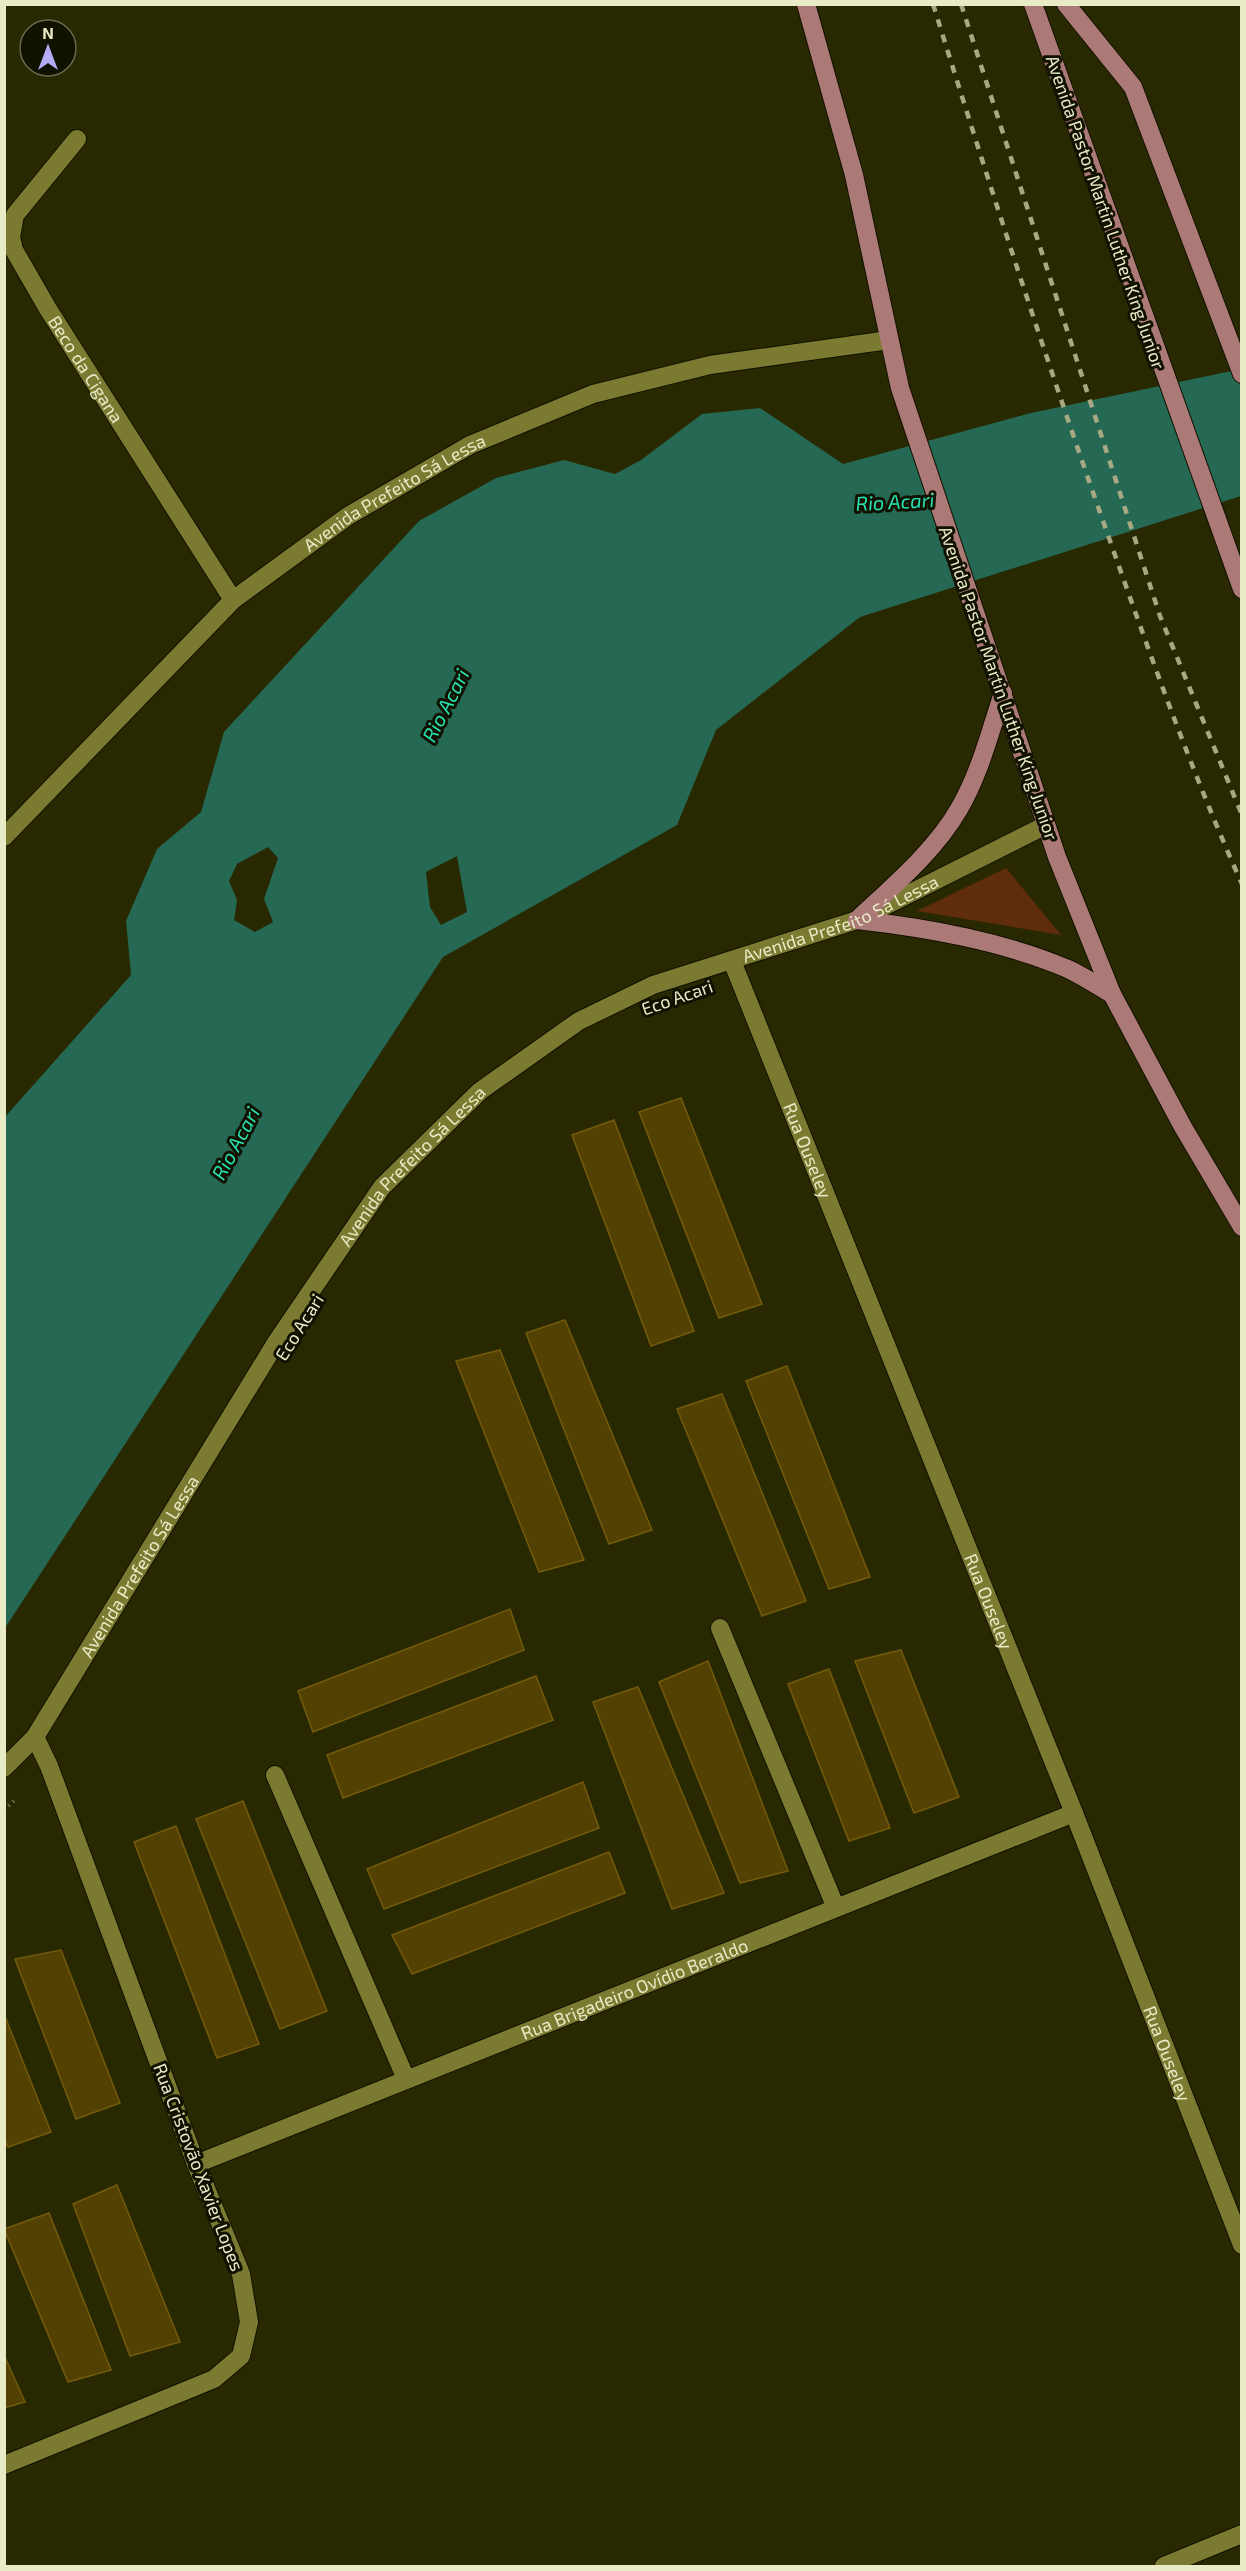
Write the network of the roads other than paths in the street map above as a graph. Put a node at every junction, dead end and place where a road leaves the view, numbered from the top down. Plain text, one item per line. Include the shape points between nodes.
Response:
1 (807, 4) edge
2 (1033, 4) edge
3 (1066, 4) edge
4 (77, 139) dead end
5 (889, 340) junction
6 (1242, 374) edge
7 (1239, 584) edge
8 (233, 600) junction
9 (1003, 693) junction
10 (1046, 825) junction
11 (4, 837) edge
12 (857, 920) junction
13 (732, 961) junction
14 (1112, 994) junction
15 (1242, 1227) edge
16 (720, 1628) dead end
17 (35, 1737) junction
18 (4, 1768) edge
19 (275, 1775) dead end
20 (1074, 1813) junction
21 (836, 1908) junction
22 (406, 2079) junction
23 (196, 2164) junction
24 (1242, 2245) edge
25 (4, 2465) edge
26 (1242, 2534) edge
27 (1164, 2566) edge

1 - 5 main road, Avenida Pastor Martin Luther King Junior via 854,175
2 - 7 main road, Avenida Pastor Martin Luther King Junior
3 - 6 main road via 1133,87
4 - 8 street, Beco da Cigana via 15,215 11,237 14,250
5 - 8 street, Avenida Prefeito Sá Lessa via 710,365 593,394 470,445 348,516
5 - 9 main road, Avenida Pastor Martin Luther King Junior via 900,388
8 - 11 street, Avenida Prefeito Sá Lessa
9 - 10 main road, Avenida Pastor Martin Luther King Junior
9 - 12 main road via 978,770 959,810 932,844
10 - 12 street, Avenida Prefeito Sá Lessa
10 - 14 main road, Avenida Pastor Martin Luther King Junior
12 - 13 street, Avenida Prefeito Sá Lessa
12 - 14 main road via 901,925 1003,947 1069,970
13 - 17 street, Avenida Prefeito Sá Lessa via 652,986 579,1021 480,1091 382,1187 277,1341
13 - 20 street, Rua Ouseley
14 - 15 main road, Avenida Pastor Martin Luther King Junior
16 - 21 street
17 - 18 street, Avenida Prefeito Sá Lessa
17 - 23 street, Rua Cristovão Xavier Lopes
19 - 22 street
20 - 21 street, Rua Brigadeiro Ovídio Beraldo
20 - 24 street, Rua Ouseley
21 - 22 street, Rua Brigadeiro Ovídio Beraldo
22 - 23 street, Rua Brigadeiro Ovídio Beraldo
23 - 25 street, Rua Cristovão Xavier Lopes via 241,2274 249,2322 241,2356 214,2379
26 - 27 street

